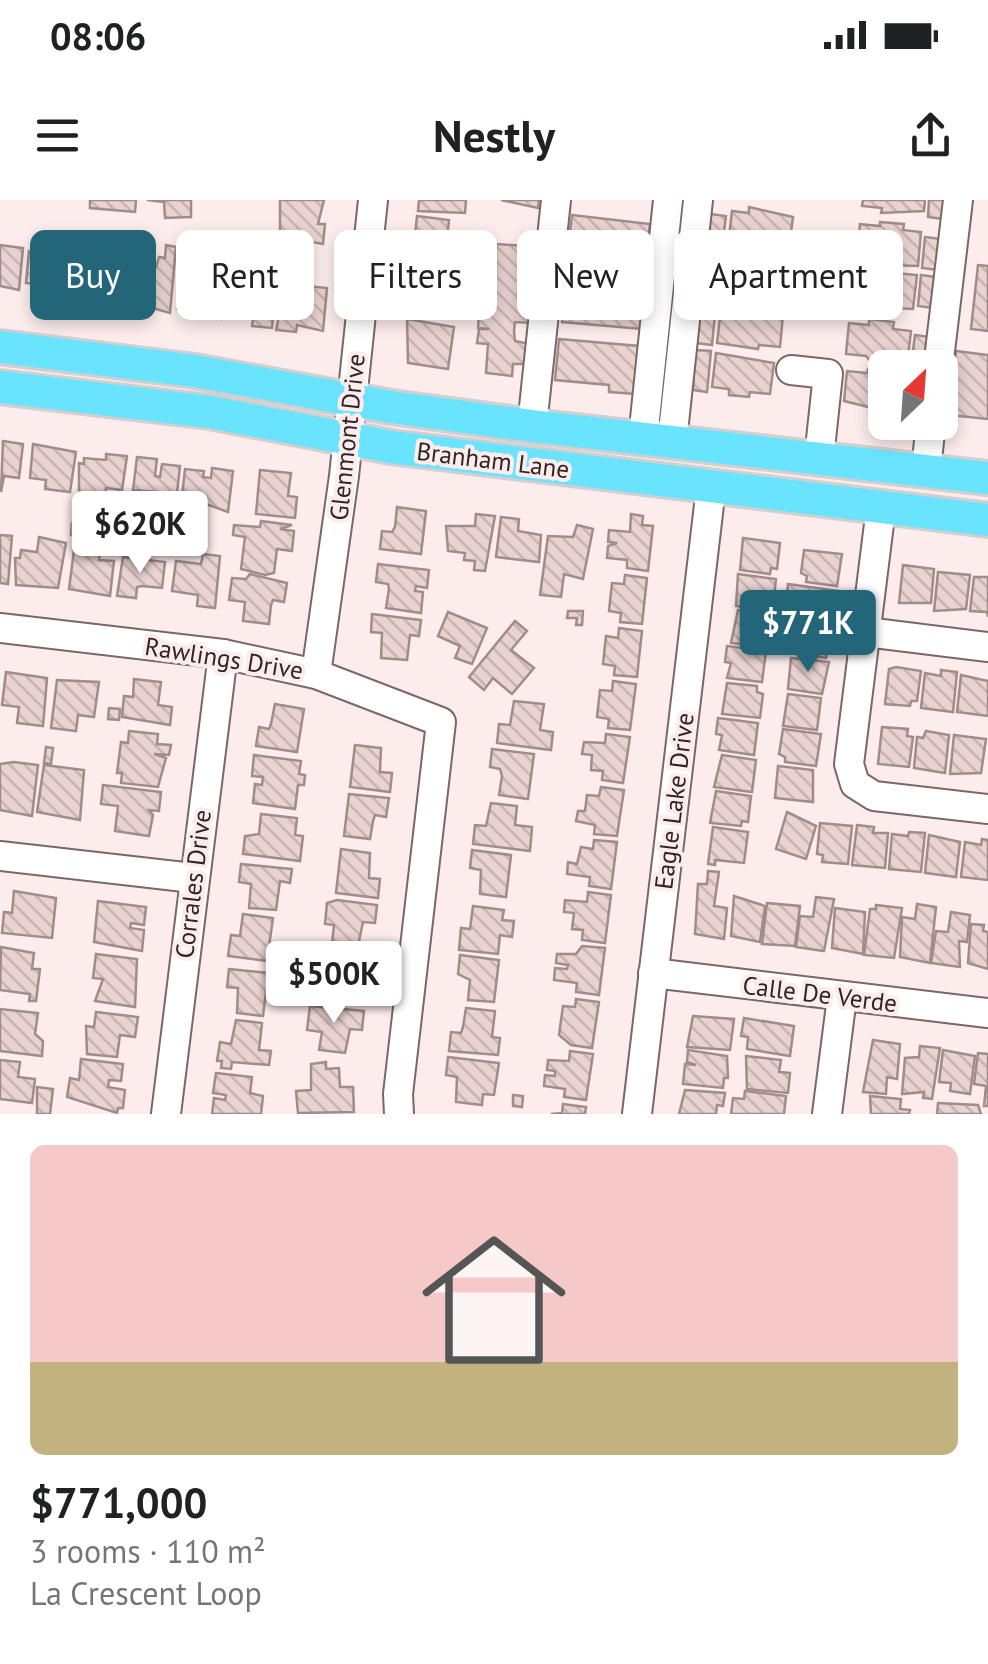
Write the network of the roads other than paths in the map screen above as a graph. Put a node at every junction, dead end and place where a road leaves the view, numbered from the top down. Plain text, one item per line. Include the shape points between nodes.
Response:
1 (373, 200) edge
2 (556, 200) edge
3 (668, 200) edge
4 (698, 200) edge
5 (958, 200) edge
6 (0, 348) edge
7 (940, 350) edge
8 (791, 370) dead end
9 (0, 387) edge
10 (351, 400) junction
11 (532, 426) junction
12 (348, 439) junction
13 (658, 440) junction
14 (930, 440) edge
15 (819, 458) junction
16 (926, 470) junction
17 (988, 478) edge
18 (711, 488) junction
19 (881, 508) junction
20 (988, 520) edge
21 (0, 628) edge
22 (866, 632) junction
23 (988, 646) edge
24 (223, 654) junction
25 (316, 674) junction
26 (988, 809) edge
27 (0, 856) edge
28 (193, 878) junction
29 (653, 973) junction
30 (842, 997) junction
31 (988, 1012) edge
32 (166, 1114) edge
33 (400, 1114) edge
34 (637, 1114) edge
35 (827, 1114) edge

1 - 10 street, Glenmont Drive
2 - 11 street
3 - 13 street
4 - 13 street
5 - 7 street
6 - 10 main road, Branham Lane via 195,371
8 - 15 street via 828,374
9 - 12 main road, Branham Lane via 210,412
10 - 11 main road, Branham Lane
10 - 12 street, Glenmont Drive
11 - 13 main road, Branham Lane
12 - 18 main road, Branham Lane
12 - 25 street, Glenmont Drive
13 - 15 main road, Branham Lane
14 - 16 street
15 - 16 main road, Branham Lane
16 - 17 main road, Branham Lane
18 - 19 main road, Branham Lane
18 - 29 street, Eagle Lake Drive
19 - 20 main road, Branham Lane
19 - 22 street
21 - 24 street, Rawlings Drive
22 - 23 street
22 - 26 street via 850,764 856,784 874,796
24 - 25 street, Rawlings Drive
24 - 28 street, Corrales Drive
25 - 33 street, Rawlings Drive via 440,722
27 - 28 street
28 - 32 street, Corrales Drive
29 - 30 street, Calle De Verde
29 - 34 street, Eagle Lake Drive
30 - 31 street, Calle De Verde
30 - 35 street

